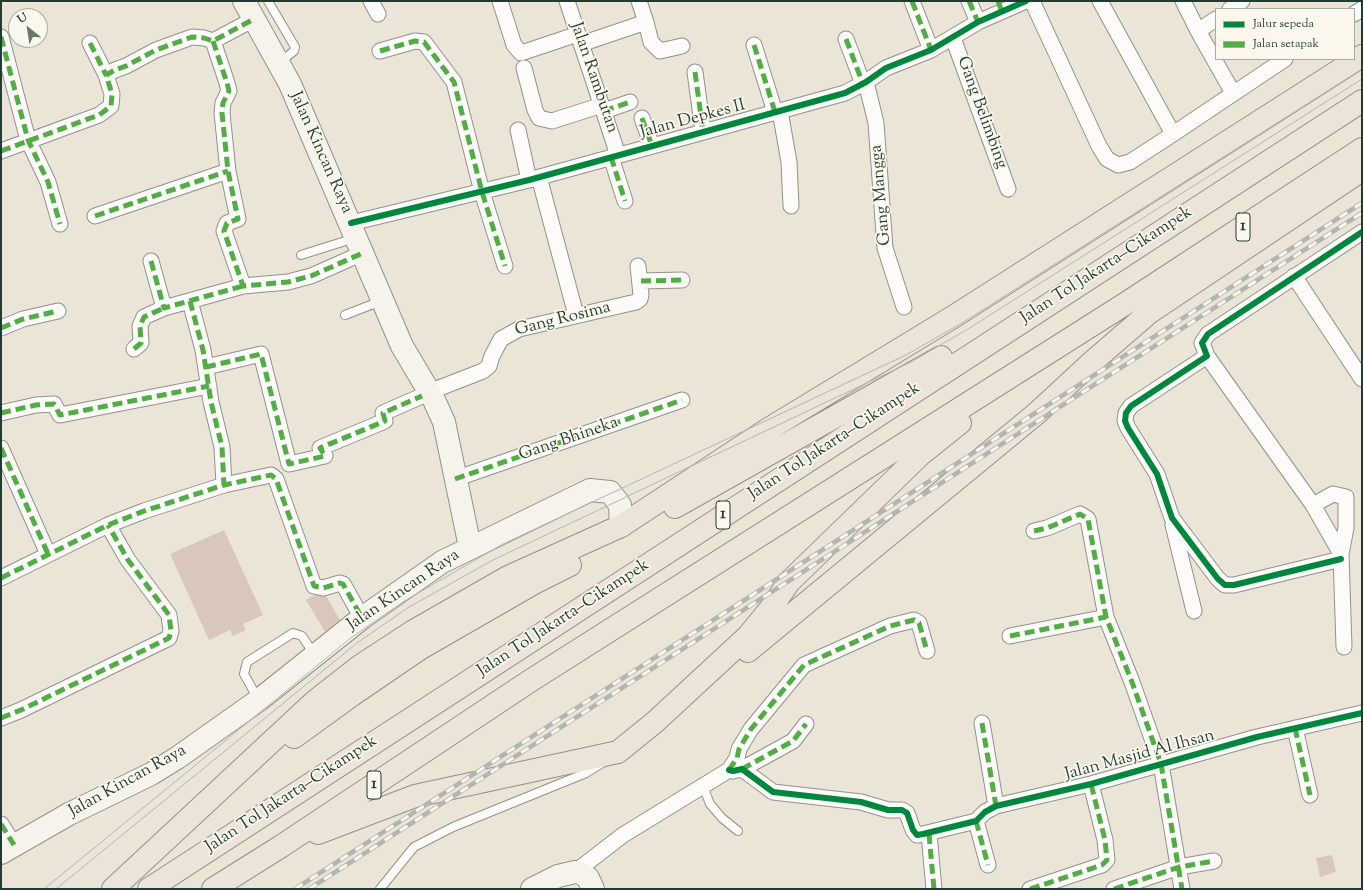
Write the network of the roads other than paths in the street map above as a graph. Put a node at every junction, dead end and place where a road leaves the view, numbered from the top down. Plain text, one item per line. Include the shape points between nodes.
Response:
1 (268, 1) edge
2 (500, 1) edge
3 (567, 1) edge
4 (639, 1) edge
5 (912, 1) edge
6 (969, 1) edge
7 (1027, 1) edge
8 (1100, 1) edge
9 (1183, 1) edge
10 (1242, 1) edge
11 (1000, 6) edge
12 (1232, 8) edge
13 (249, 10) edge
14 (1215, 20) edge
15 (646, 22) junction
16 (978, 22) junction
17 (1198, 32) junction
18 (1, 37) edge
19 (953, 38) junction
20 (579, 39) junction
21 (846, 39) dead end
22 (212, 41) junction
23 (90, 43) dead end
24 (754, 45) dead end
25 (682, 46) dead end
26 (931, 50) junction
27 (380, 51) dead end
28 (1362, 56) edge
29 (1284, 60) edge
30 (279, 63) junction
31 (524, 68) dead end
32 (695, 72) dead end
33 (106, 75) junction
34 (865, 83) junction
35 (1233, 94) junction
36 (1362, 101) edge
37 (630, 102) dead end
38 (603, 108) junction
39 (777, 112) junction
40 (642, 118) dead end
41 (518, 130) dead end
42 (703, 131) junction
43 (1173, 134) junction
44 (28, 140) junction
45 (1297, 143) junction
46 (652, 146) junction
47 (1362, 149) edge
48 (1, 151) edge
49 (614, 156) junction
50 (1362, 170) edge
51 (228, 171) junction
52 (534, 179) junction
53 (1008, 189) dead end
54 (482, 192) junction
55 (625, 201) dead end
56 (791, 206) dead end
57 (95, 216) dead end
58 (60, 224) dead end
59 (1362, 232) edge
60 (357, 238) junction
61 (301, 256) dead end
62 (152, 261) dead end
63 (505, 266) dead end
64 (638, 266) dead end
65 (1294, 276) junction
66 (682, 280) dead end
67 (640, 281) junction
68 (243, 286) junction
69 (382, 301) junction
70 (190, 302) junction
71 (1125, 304) junction
72 (904, 307) dead end
73 (164, 308) junction
74 (58, 311) dead end
75 (345, 315) dead end
76 (576, 315) junction
77 (1, 328) edge
78 (134, 349) dead end
79 (1208, 356) junction
80 (206, 367) junction
81 (1362, 379) edge
82 (209, 386) junction
83 (425, 394) junction
84 (682, 400) dead end
85 (1, 413) edge
86 (1, 448) edge
87 (456, 479) junction
88 (224, 485) junction
89 (1313, 505) junction
90 (1172, 518) junction
91 (108, 525) junction
92 (621, 526) junction
93 (1034, 531) dead end
94 (470, 547) junction
95 (48, 554) junction
96 (1341, 557) junction
97 (1, 578) edge
98 (1194, 611) dead end
99 (1106, 617) junction
100 (362, 618) junction
101 (1010, 636) dead end
102 (1344, 647) dead end
103 (927, 651) dead end
104 (314, 654) junction
105 (259, 700) junction
106 (1362, 713) edge
107 (1, 718) edge
108 (655, 722) junction
109 (982, 723) dead end
110 (806, 724) dead end
111 (1294, 728) junction
112 (618, 752) junction
113 (1161, 764) junction
114 (735, 769) junction
115 (1091, 784) junction
116 (703, 786) junction
117 (216, 795) junction
118 (1310, 795) dead end
119 (996, 806) junction
120 (976, 821) junction
121 (1, 824) edge
122 (738, 832) dead end
123 (929, 834) junction
124 (280, 848) junction
125 (8, 849) edge
126 (1214, 861) dead end
127 (988, 865) dead end
128 (1179, 867) junction
129 (583, 878) edge
130 (113, 889) edge
131 (148, 889) edge
132 (213, 889) edge
133 (380, 889) edge
134 (532, 889) edge
135 (934, 889) edge
136 (1030, 889) edge
137 (1114, 889) edge
138 (1182, 889) edge

1 - 30 lane via 295,46 294,51
2 - 20 street via 514,45 521,53
3 - 20 street, Jalan Rambutan
4 - 15 street
5 - 26 street
6 - 16 street
7 - 11 street, Jalan Depkes II
7 - 43 street via 1098,146 1107,159 1118,165 1130,162
8 - 43 street
9 - 17 street
10 - 12 street
11 - 16 street, Jalan Depkes II
13 - 22 street
13 - 30 main road, Jalan Kincan Raya
14 - 17 street
15 - 20 street
15 - 25 street via 651,42 660,51
16 - 19 street, Jalan Depkes II
17 - 35 street
18 - 44 street
19 - 26 street, Jalan Depkes II
19 - 53 street, Gang Belimbing
20 - 38 street, Jalan Rambutan
21 - 34 street, Gang Mangga
22 - 33 street via 192,37 156,50
22 - 51 street via 228,91 222,113
23 - 33 street
24 - 39 street
26 - 34 street, Jalan Depkes II via 886,68
27 - 54 street via 415,41 424,42 449,74 457,87
28 - 92 highway via 953,318 772,427
29 - 35 street
30 - 60 main road, Jalan Kincan Raya
31 - 38 street via 539,118 552,121
32 - 42 street
33 - 44 street via 112,94 112,106 94,118
34 - 39 street, Jalan Depkes II via 845,92
34 - 72 street, Gang Mangga via 876,123 886,248
35 - 43 street
36 - 45 highway, Jalan Tol Jakarta–Cikampek / 1
37 - 38 street
38 - 49 street, Jalan Rambutan
39 - 42 street, Jalan Depkes II
39 - 56 street via 789,162
40 - 46 street
41 - 52 street
42 - 46 street, Jalan Depkes II
44 - 48 street
44 - 58 street via 48,182
45 - 117 highway via 977,337 421,648 352,695
45 - 131 highway, Jalan Tol Jakarta–Cikampek / 1
46 - 49 street, Jalan Depkes II
47 - 71 highway, Jalan Tol Jakarta–Cikampek / 1
49 - 52 street, Jalan Depkes II
49 - 55 street, Jalan Rambutan
50 - 108 highway via 1150,312 1018,428 715,680
51 - 57 street
51 - 68 street via 238,218 227,223 224,231
52 - 54 street, Jalan Depkes II
52 - 76 street
54 - 60 street, Jalan Depkes II
54 - 63 street
59 - 65 street
60 - 61 lane
60 - 68 street, Jalan Depkes II via 311,276 288,282
60 - 69 main road, Jalan Kincan Raya
62 - 73 street
64 - 67 street, Gang Rosima
65 - 79 street via 1208,334 1202,343
65 - 81 street
66 - 67 street
67 - 76 street, Gang Rosima via 640,299 636,302
68 - 70 street, Jalan Depkes II
69 - 75 lane
69 - 83 main road, Jalan Kincan Raya
70 - 73 street, Jalan Depkes II
70 - 80 street
71 - 108 highway via 996,393 920,455 789,582 748,636
71 - 124 highway, Jalan Tol Jakarta–Cikampek / 1 via 533,680
73 - 78 street, Jalan Depkes II via 144,317 140,326 142,344
74 - 77 street via 23,319
76 - 83 street, Gang Rosima via 510,333 501,339 489,366 483,371
79 - 89 street
79 - 90 street via 1130,406 1126,412 1128,428 1157,474
80 - 82 street
80 - 83 street, Gang Rosima via 261,354 289,464 325,456 320,448 385,421 383,413
82 - 85 street via 60,415 54,404 36,405
82 - 88 street via 222,447
83 - 87 main road, Jalan Kincan Raya via 444,422
84 - 87 street, Gang Bhineka
86 - 95 street
87 - 94 main road, Jalan Kincan Raya
88 - 91 street
88 - 100 street via 271,475 275,477 314,586 323,588 343,584
89 - 96 street
89 - 96 street via 1333,494 1346,497 1346,528
90 - 96 street via 1225,585 1234,585
90 - 98 street
91 - 95 street
91 - 107 street via 128,560 169,615 172,631 169,638
92 - 94 main road via 620,505 610,492 590,490
92 - 117 highway via 508,577 412,632 314,702
93 - 99 street via 1080,514 1088,519
94 - 100 main road, Jalan Kincan Raya via 442,562
95 - 97 street
96 - 102 street
99 - 101 street
99 - 113 street
100 - 104 main road, Jalan Kincan Raya
103 - 114 street via 919,623 914,620 890,626 804,665 751,729 739,749
104 - 105 main road, Jalan Kincan Raya
104 - 105 lane via 302,636 293,633 247,662 244,674
105 - 125 main road, Jalan Kincan Raya via 170,762
106 - 111 street, Jalan Masjid Al Ihsan
108 - 112 highway
109 - 119 street
110 - 114 street via 793,742
111 - 113 street, Jalan Masjid Al Ihsan
111 - 118 street
112 - 124 highway via 415,796
112 - 133 lane via 586,773 453,827 414,847
113 - 115 street, Jalan Masjid Al Ihsan
113 - 128 street
114 - 116 street
114 - 123 street via 773,792 861,802 888,810 902,810 907,813 917,835
115 - 119 street, Jalan Masjid Al Ihsan
115 - 136 street via 1105,840 1106,860 1102,865
116 - 122 lane via 710,804
116 - 129 street via 623,835
117 - 130 highway
119 - 120 street, Jalan Masjid Al Ihsan
120 - 123 street, Jalan Masjid Al Ihsan
120 - 127 street
121 - 125 street
123 - 135 street
124 - 132 highway, Jalan Tol Jakarta–Cikampek / 1
126 - 128 street
128 - 137 street
128 - 138 street
129 - 134 main road via 558,876

